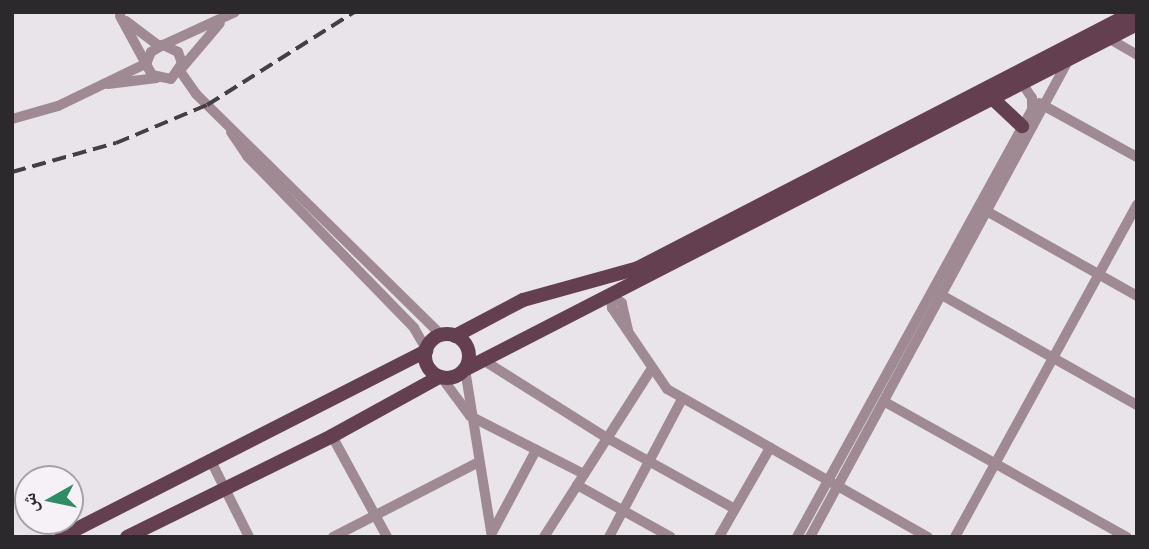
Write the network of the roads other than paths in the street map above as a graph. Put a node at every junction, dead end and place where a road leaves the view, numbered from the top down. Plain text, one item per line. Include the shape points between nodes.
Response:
1 (235, 12) edge
2 (1134, 12) edge
3 (118, 14) edge
4 (224, 18) junction
5 (1137, 24) edge
6 (1108, 38) junction
7 (161, 45) junction
8 (1137, 55) edge
9 (1069, 59) junction
10 (147, 62) junction
11 (178, 73) junction
12 (157, 78) junction
13 (1018, 79) junction
14 (98, 86) junction
15 (993, 99) junction
16 (1038, 103) junction
17 (217, 113) junction
18 (12, 119) edge
19 (1022, 126) junction
20 (1137, 157) edge
21 (1137, 204) edge
22 (982, 209) junction
23 (1098, 275) junction
24 (603, 280) junction
25 (930, 288) junction
26 (611, 295) junction
27 (943, 295) junction
28 (1137, 296) edge
29 (448, 335) junction
30 (426, 350) junction
31 (1055, 356) junction
32 (483, 360) junction
33 (466, 369) junction
34 (651, 370) junction
35 (441, 378) junction
36 (682, 399) junction
37 (885, 402) junction
38 (1137, 405) edge
39 (470, 416) junction
40 (332, 436) junction
41 (607, 438) junction
42 (770, 448) junction
43 (536, 450) junction
44 (210, 459) junction
45 (479, 462) junction
46 (649, 462) junction
47 (995, 464) junction
48 (584, 474) junction
49 (833, 483) junction
50 (577, 485) junction
51 (225, 488) junction
52 (735, 509) junction
53 (624, 510) junction
54 (375, 516) junction
55 (494, 535) edge
56 (61, 537) edge
57 (127, 537) edge
58 (249, 537) edge
59 (333, 537) edge
60 (387, 537) edge
61 (544, 537) edge
62 (609, 537) edge
63 (671, 537) edge
64 (719, 537) edge
65 (797, 537) edge
66 (810, 537) edge
67 (928, 537) edge
68 (955, 537) edge
69 (1126, 537) edge

1 - 4 street
2 - 13 main road
3 - 7 street
3 - 10 street
4 - 7 street
4 - 11 street
5 - 6 main road
6 - 8 street
6 - 9 main road
7 - 10 street
7 - 11 street via 178,51
9 - 13 main road
9 - 16 street
10 - 12 street
10 - 14 street
11 - 12 street
11 - 17 street
12 - 14 street
13 - 15 main road
13 - 16 street
13 - 24 main road via 638,268
14 - 18 street via 58,106
15 - 19 main road
15 - 26 main road
16 - 19 street
16 - 20 street
16 - 22 street
17 - 29 street
17 - 30 street via 247,156 414,328
19 - 22 street
21 - 23 street
22 - 23 street
22 - 25 street
22 - 27 street
23 - 28 street
23 - 31 street
24 - 26 main road
24 - 29 main road via 523,300
25 - 27 street
25 - 49 street
26 - 32 main road
26 - 34 street via 621,303 628,330
27 - 31 street
27 - 37 street
29 - 30 main road
29 - 33 main road via 468,350
30 - 35 main road via 429,369
30 - 44 main road
31 - 38 street
31 - 47 street
32 - 33 main road
32 - 41 street
33 - 35 main road via 455,377
33 - 39 street
34 - 36 street
34 - 41 street
35 - 39 street
35 - 40 main road
36 - 42 street
36 - 46 street
37 - 47 street
37 - 49 street
39 - 43 street
39 - 45 street
40 - 51 main road
40 - 54 street
41 - 46 street
41 - 48 street
42 - 49 street
42 - 52 street
43 - 48 street
43 - 55 street
44 - 51 street
44 - 56 main road
45 - 54 street
45 - 55 street
46 - 52 street
46 - 53 street
47 - 68 street
47 - 69 street
48 - 50 street
49 - 65 street
49 - 66 street
49 - 67 street
50 - 53 street
50 - 61 street
51 - 57 main road
51 - 58 street
52 - 64 street
53 - 62 street
53 - 63 street
54 - 59 street
54 - 60 street

